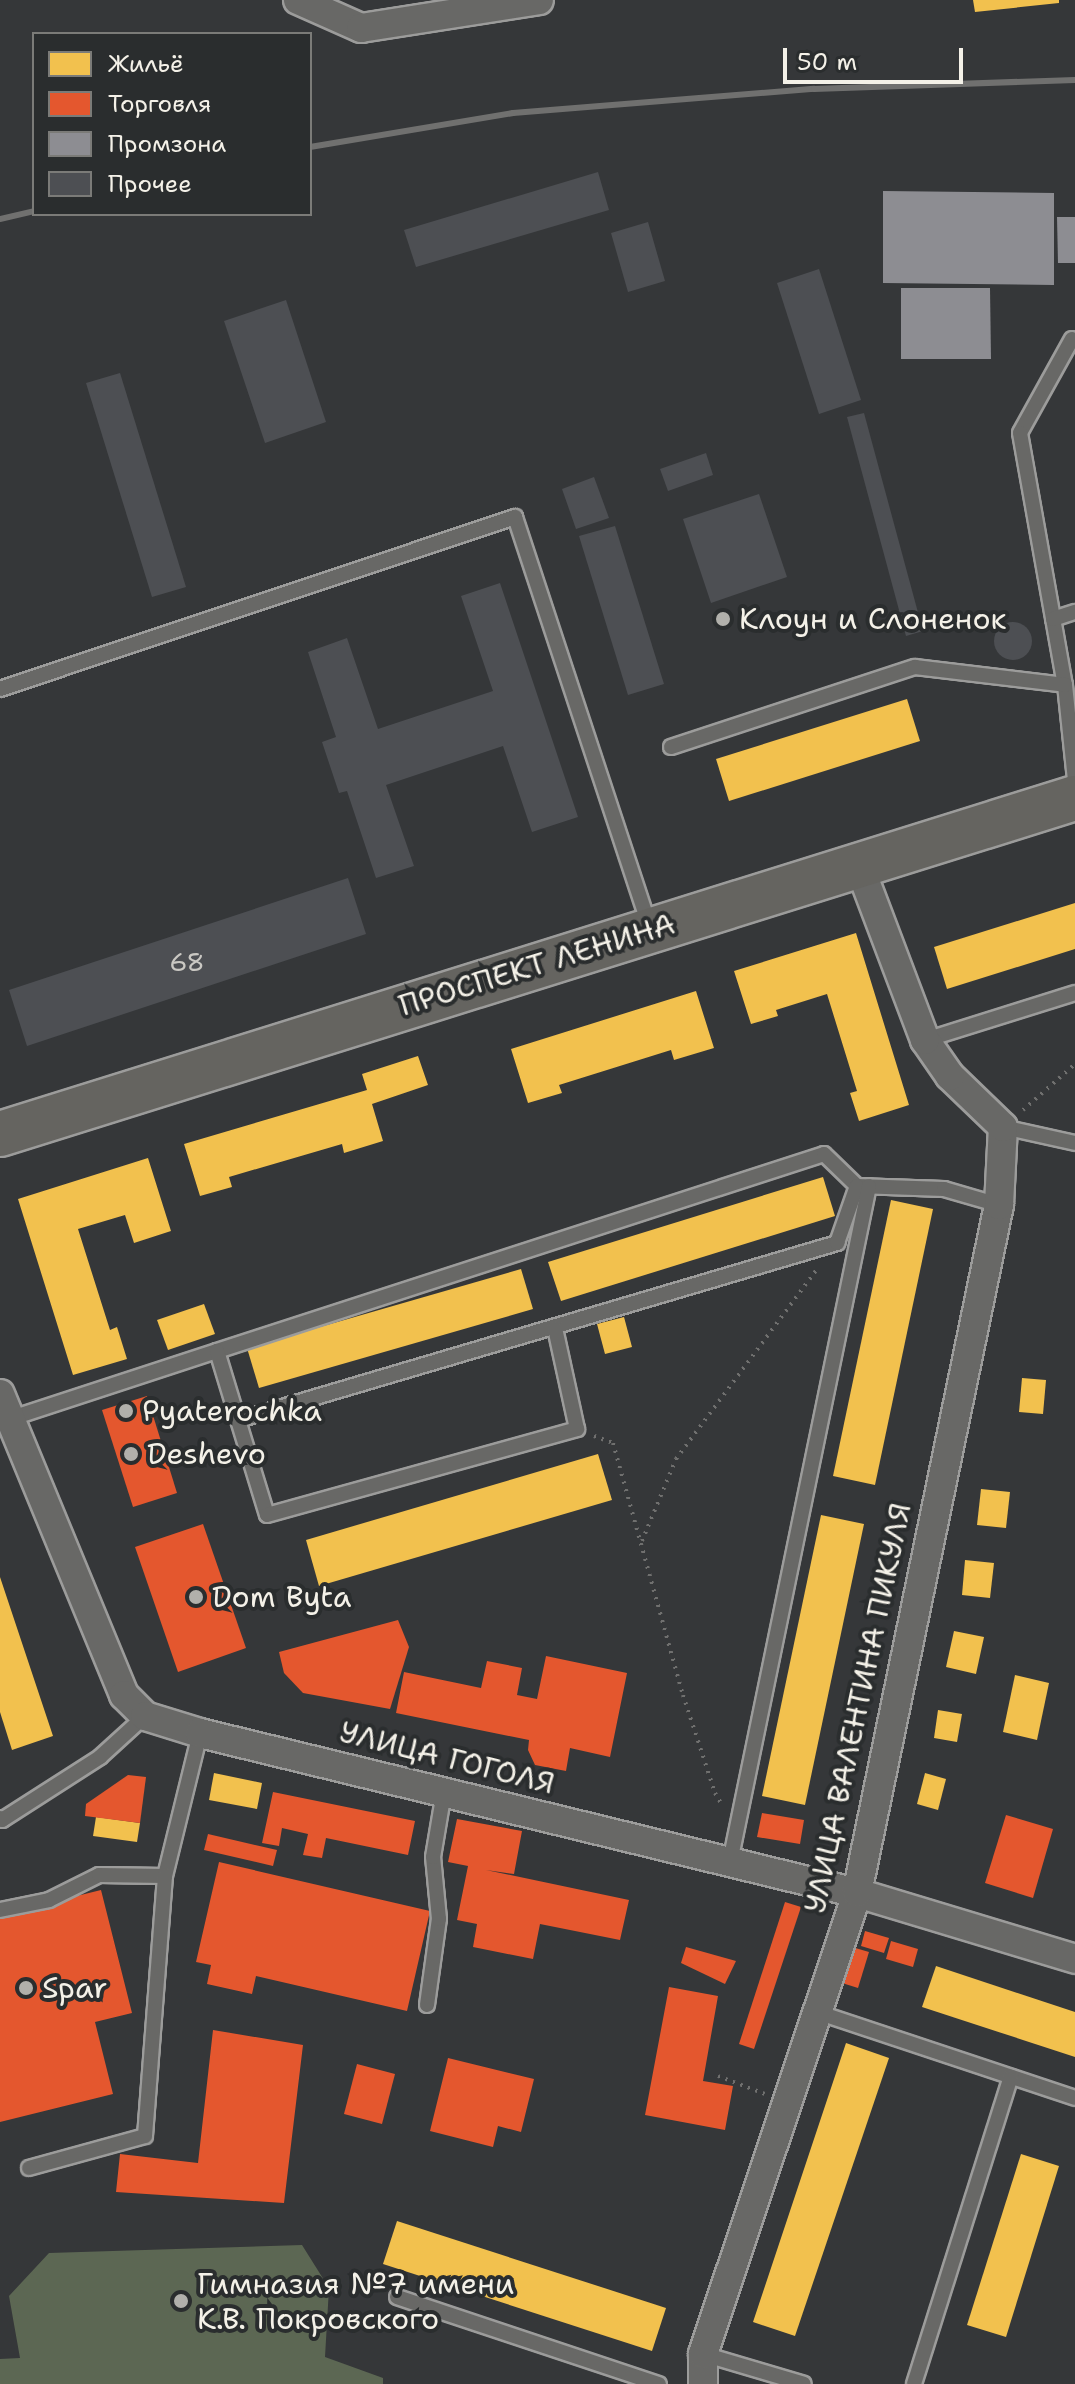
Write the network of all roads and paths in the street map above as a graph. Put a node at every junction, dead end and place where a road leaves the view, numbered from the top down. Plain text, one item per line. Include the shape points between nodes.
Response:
1 (298, 0) edge
2 (539, 0) edge
3 (1072, 339) dead end
4 (1075, 612) edge
5 (1053, 619) junction
6 (1065, 685) junction
7 (0, 689) edge
8 (671, 747) dead end
9 (1075, 780) edge
10 (1075, 798) edge
11 (859, 865) junction
12 (650, 929) junction
13 (1075, 993) edge
14 (925, 1040) junction
15 (1075, 1064) edge
16 (1003, 1127) junction
17 (0, 1134) edge
18 (1075, 1143) edge
19 (863, 1186) junction
20 (999, 1205) junction
21 (837, 1243) junction
22 (555, 1328) junction
23 (217, 1351) junction
24 (4, 1407) edge
25 (238, 1420) junction
26 (577, 1429) junction
27 (641, 1544) junction
28 (145, 1716) junction
29 (200, 1733) junction
30 (444, 1792) junction
31 (0, 1818) edge
32 (737, 1828) junction
33 (730, 1862) junction
34 (165, 1876) junction
35 (857, 1893) junction
36 (0, 1910) edge
37 (1075, 1959) edge
38 (427, 2005) dead end
39 (817, 2012) junction
40 (718, 2076) dead end
41 (1011, 2077) junction
42 (1075, 2098) edge
43 (786, 2102) junction
44 (29, 2168) dead end
45 (397, 2297) dead end
46 (703, 2354) junction
47 (659, 2384) edge
48 (703, 2384) edge
49 (804, 2384) edge
50 (914, 2384) edge

1 - 2 street via 361,28
3 - 5 lane via 1020,433
4 - 5 lane
5 - 6 lane
6 - 8 lane via 915,667
6 - 9 lane
7 - 12 lane via 515,517
10 - 11 main road, ПРОСПЕКТ ЛЕНИНА
11 - 12 main road, ПРОСПЕКТ ЛЕНИНА
11 - 14 street
12 - 17 main road, ПРОСПЕКТ ЛЕНИНА
13 - 14 lane
14 - 16 street via 950,1076
15 - 16 path
16 - 18 lane
16 - 20 street, УЛИЦА ВАЛЕНТИНА ПИКУЛЯ
19 - 20 lane via 944,1189
19 - 21 lane
19 - 23 lane via 824,1154
19 - 32 lane
20 - 35 street, УЛИЦА ВАЛЕНТИНА ПИКУЛЯ
21 - 22 lane
21 - 27 path via 676,1459
22 - 25 lane
22 - 26 lane
23 - 24 lane
23 - 25 lane
24 - 28 street via 124,1695
25 - 26 lane via 267,1515
26 - 27 path via 613,1443
27 - 32 path via 715,1793
28 - 29 street, УЛИЦА ГОГОЛЯ
28 - 31 lane via 100,1757
29 - 30 street, УЛИЦА ГОГОЛЯ
29 - 34 lane
30 - 33 street, УЛИЦА ГОГОЛЯ
30 - 38 lane via 433,1857 439,1919
32 - 33 lane
33 - 35 street, УЛИЦА ГОГОЛЯ
34 - 36 lane via 99,1875 49,1900
34 - 44 lane via 145,2136
35 - 37 street, УЛИЦА ГОГОЛЯ
35 - 39 street, УЛИЦА ВАЛЕНТИНА ПИКУЛЯ
39 - 41 lane
39 - 43 street, УЛИЦА ВАЛЕНТИНА ПИКУЛЯ
40 - 43 path
41 - 42 lane
41 - 50 lane
43 - 46 street, УЛИЦА ВАЛЕНТИНА ПИКУЛЯ
45 - 47 lane
46 - 48 street, УЛИЦА ВАЛЕНТИНА ПИКУЛЯ
46 - 49 lane

